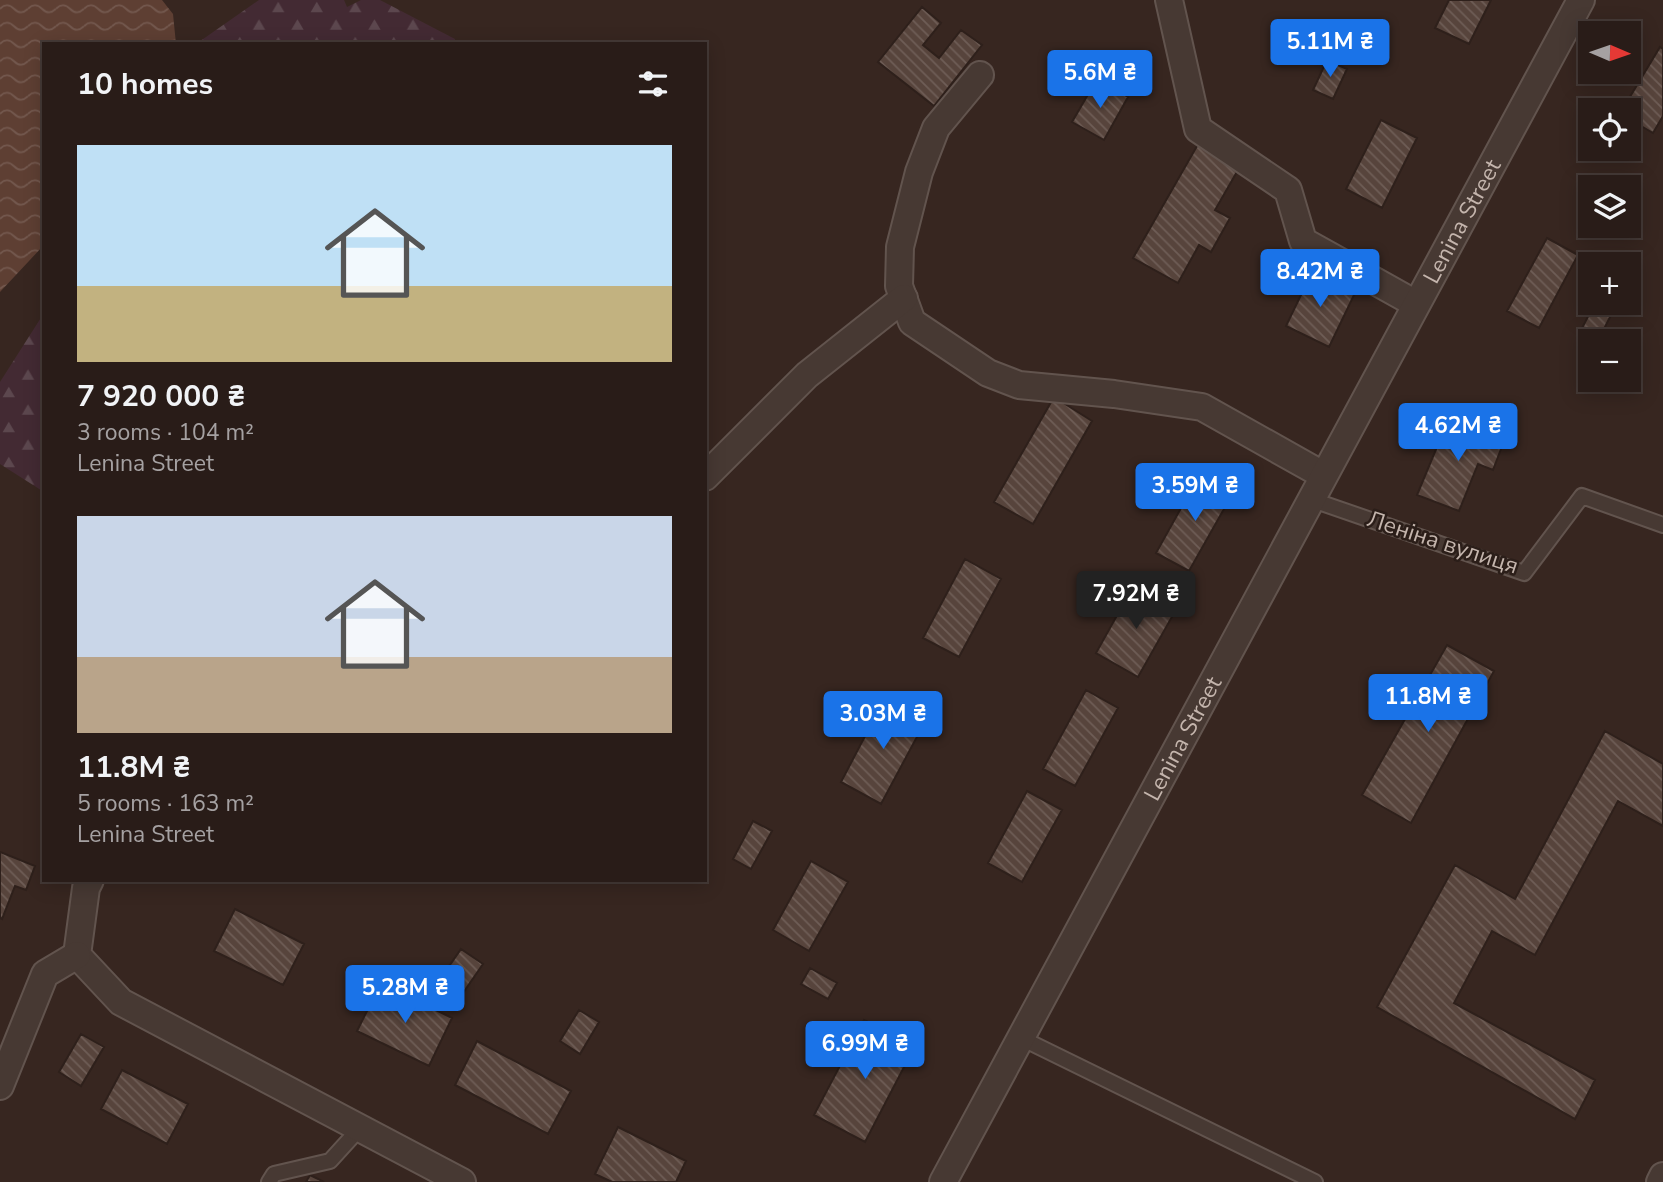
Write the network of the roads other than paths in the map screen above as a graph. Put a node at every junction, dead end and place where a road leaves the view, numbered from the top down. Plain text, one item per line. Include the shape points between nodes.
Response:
1 (1169, 0) edge
2 (1581, 0) edge
3 (979, 75) dead end
4 (904, 298) junction
5 (1416, 304) junction
6 (707, 475) edge
7 (1323, 475) junction
8 (1310, 499) junction
9 (1663, 525) edge
10 (89, 882) edge
11 (77, 955) junction
12 (1021, 1038) junction
13 (0, 1086) edge
14 (360, 1128) junction
15 (1663, 1176) edge
16 (269, 1182) edge
17 (462, 1182) edge
18 (943, 1182) edge
19 (1315, 1182) edge
20 (1660, 1182) edge

1 - 5 street via 1198,129 1288,190 1303,241
2 - 5 street, Lenina Street
3 - 4 street via 936,128 919,172 900,247 899,286
4 - 6 street via 807,375
4 - 7 street via 912,322 988,373 1020,385 1202,407
5 - 7 street, Lenina Street
7 - 8 street, Lenina Street
8 - 9 lane, Леніна вулиця via 1524,573 1582,496
8 - 12 street, Lenina Street
10 - 11 street
11 - 13 street via 45,974
11 - 14 street via 121,1002
12 - 18 street, Lenina Street
12 - 19 lane
14 - 16 lane via 330,1161 274,1174
14 - 17 street
15 - 20 street

